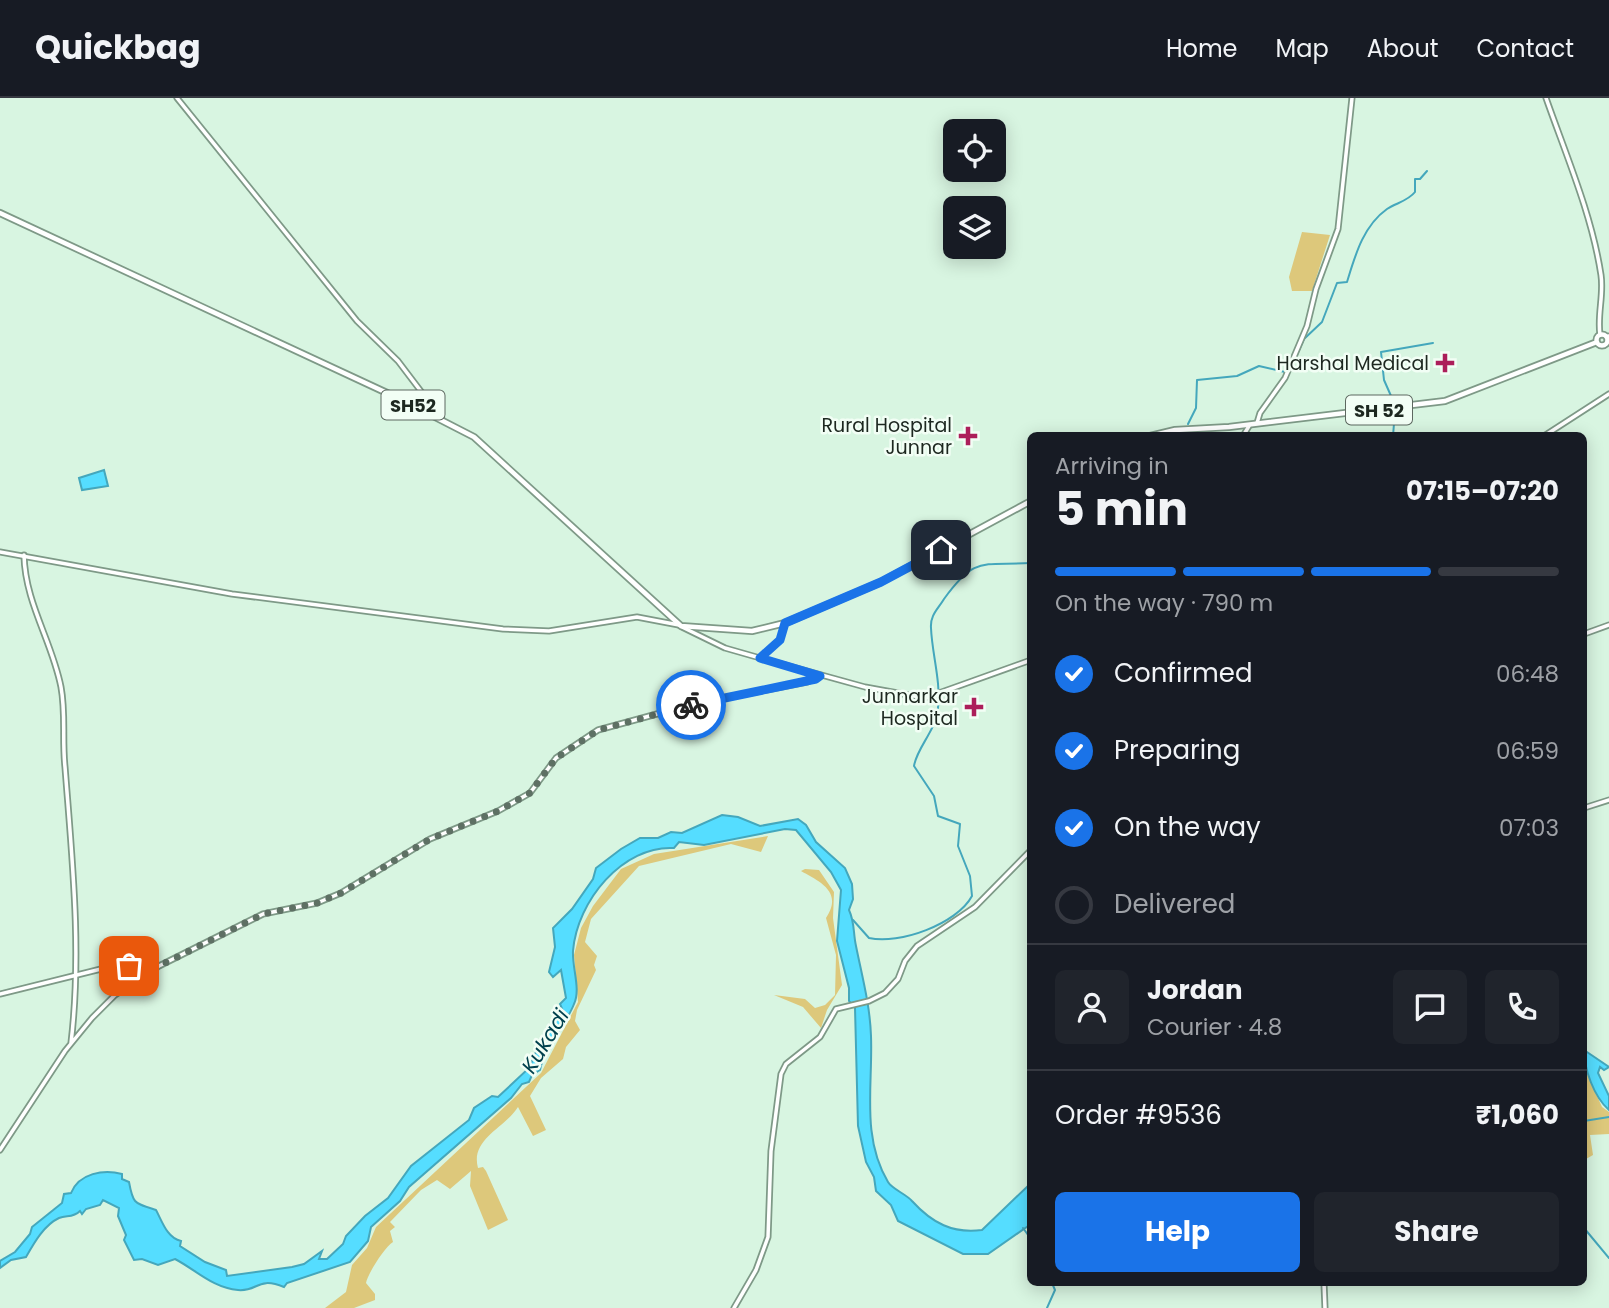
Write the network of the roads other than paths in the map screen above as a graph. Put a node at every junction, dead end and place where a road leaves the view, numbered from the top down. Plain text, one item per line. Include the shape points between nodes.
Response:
1 (177, 98) edge
2 (1352, 98) edge
3 (1546, 98) edge
4 (0, 213) edge
5 (1600, 335) junction
6 (1608, 337) edge
7 (1597, 342) junction
8 (1607, 347) edge
9 (1609, 394) edge
10 (442, 419) junction
11 (1250, 424) junction
12 (1257, 424) junction
13 (1167, 432) edge
14 (1245, 432) edge
15 (1550, 432) edge
16 (1027, 503) edge
17 (0, 552) edge
18 (24, 555) junction
19 (785, 623) junction
20 (1609, 625) edge
21 (681, 626) junction
22 (1587, 633) edge
23 (760, 658) junction
24 (1027, 661) edge
25 (820, 676) junction
26 (1609, 800) edge
27 (1587, 807) edge
28 (1027, 854) edge
29 (159, 966) junction
30 (76, 974) junction
31 (0, 994) edge
32 (71, 1043) junction
33 (0, 1150) edge
34 (1324, 1286) edge
35 (734, 1308) edge
36 (1325, 1308) edge

1 - 10 street
2 - 12 street via 1338,229 1285,379
3 - 5 street via 1570,163 1601,276
4 - 10 main road, SH52
5 - 6 main road
5 - 7 main road
6 - 8 main road
7 - 8 main road
7 - 12 main road, SH 52 via 1445,401
9 - 15 street
10 - 21 main road, SH52 via 489,448
11 - 12 main road, SH 52
11 - 13 main road, SH 52
11 - 14 street
16 - 19 main road via 881,582
17 - 18 street
18 - 21 street via 232,594 503,629 549,631 637,617
18 - 30 street via 29,594 57,671 65,715
19 - 21 main road via 752,631
19 - 23 street via 780,640
20 - 22 street
21 - 23 street via 725,649
23 - 25 street
24 - 25 street via 925,698
25 - 29 street via 598,730 556,758 530,793 498,811 430,839 341,893 263,914
26 - 27 street
28 - 35 street via 975,907 917,946 885,993 832,1013 820,1037 786,1064 771,1146 768,1237
29 - 30 street via 117,966
29 - 32 street via 115,995
30 - 31 street
30 - 32 street
32 - 33 street
34 - 36 street

